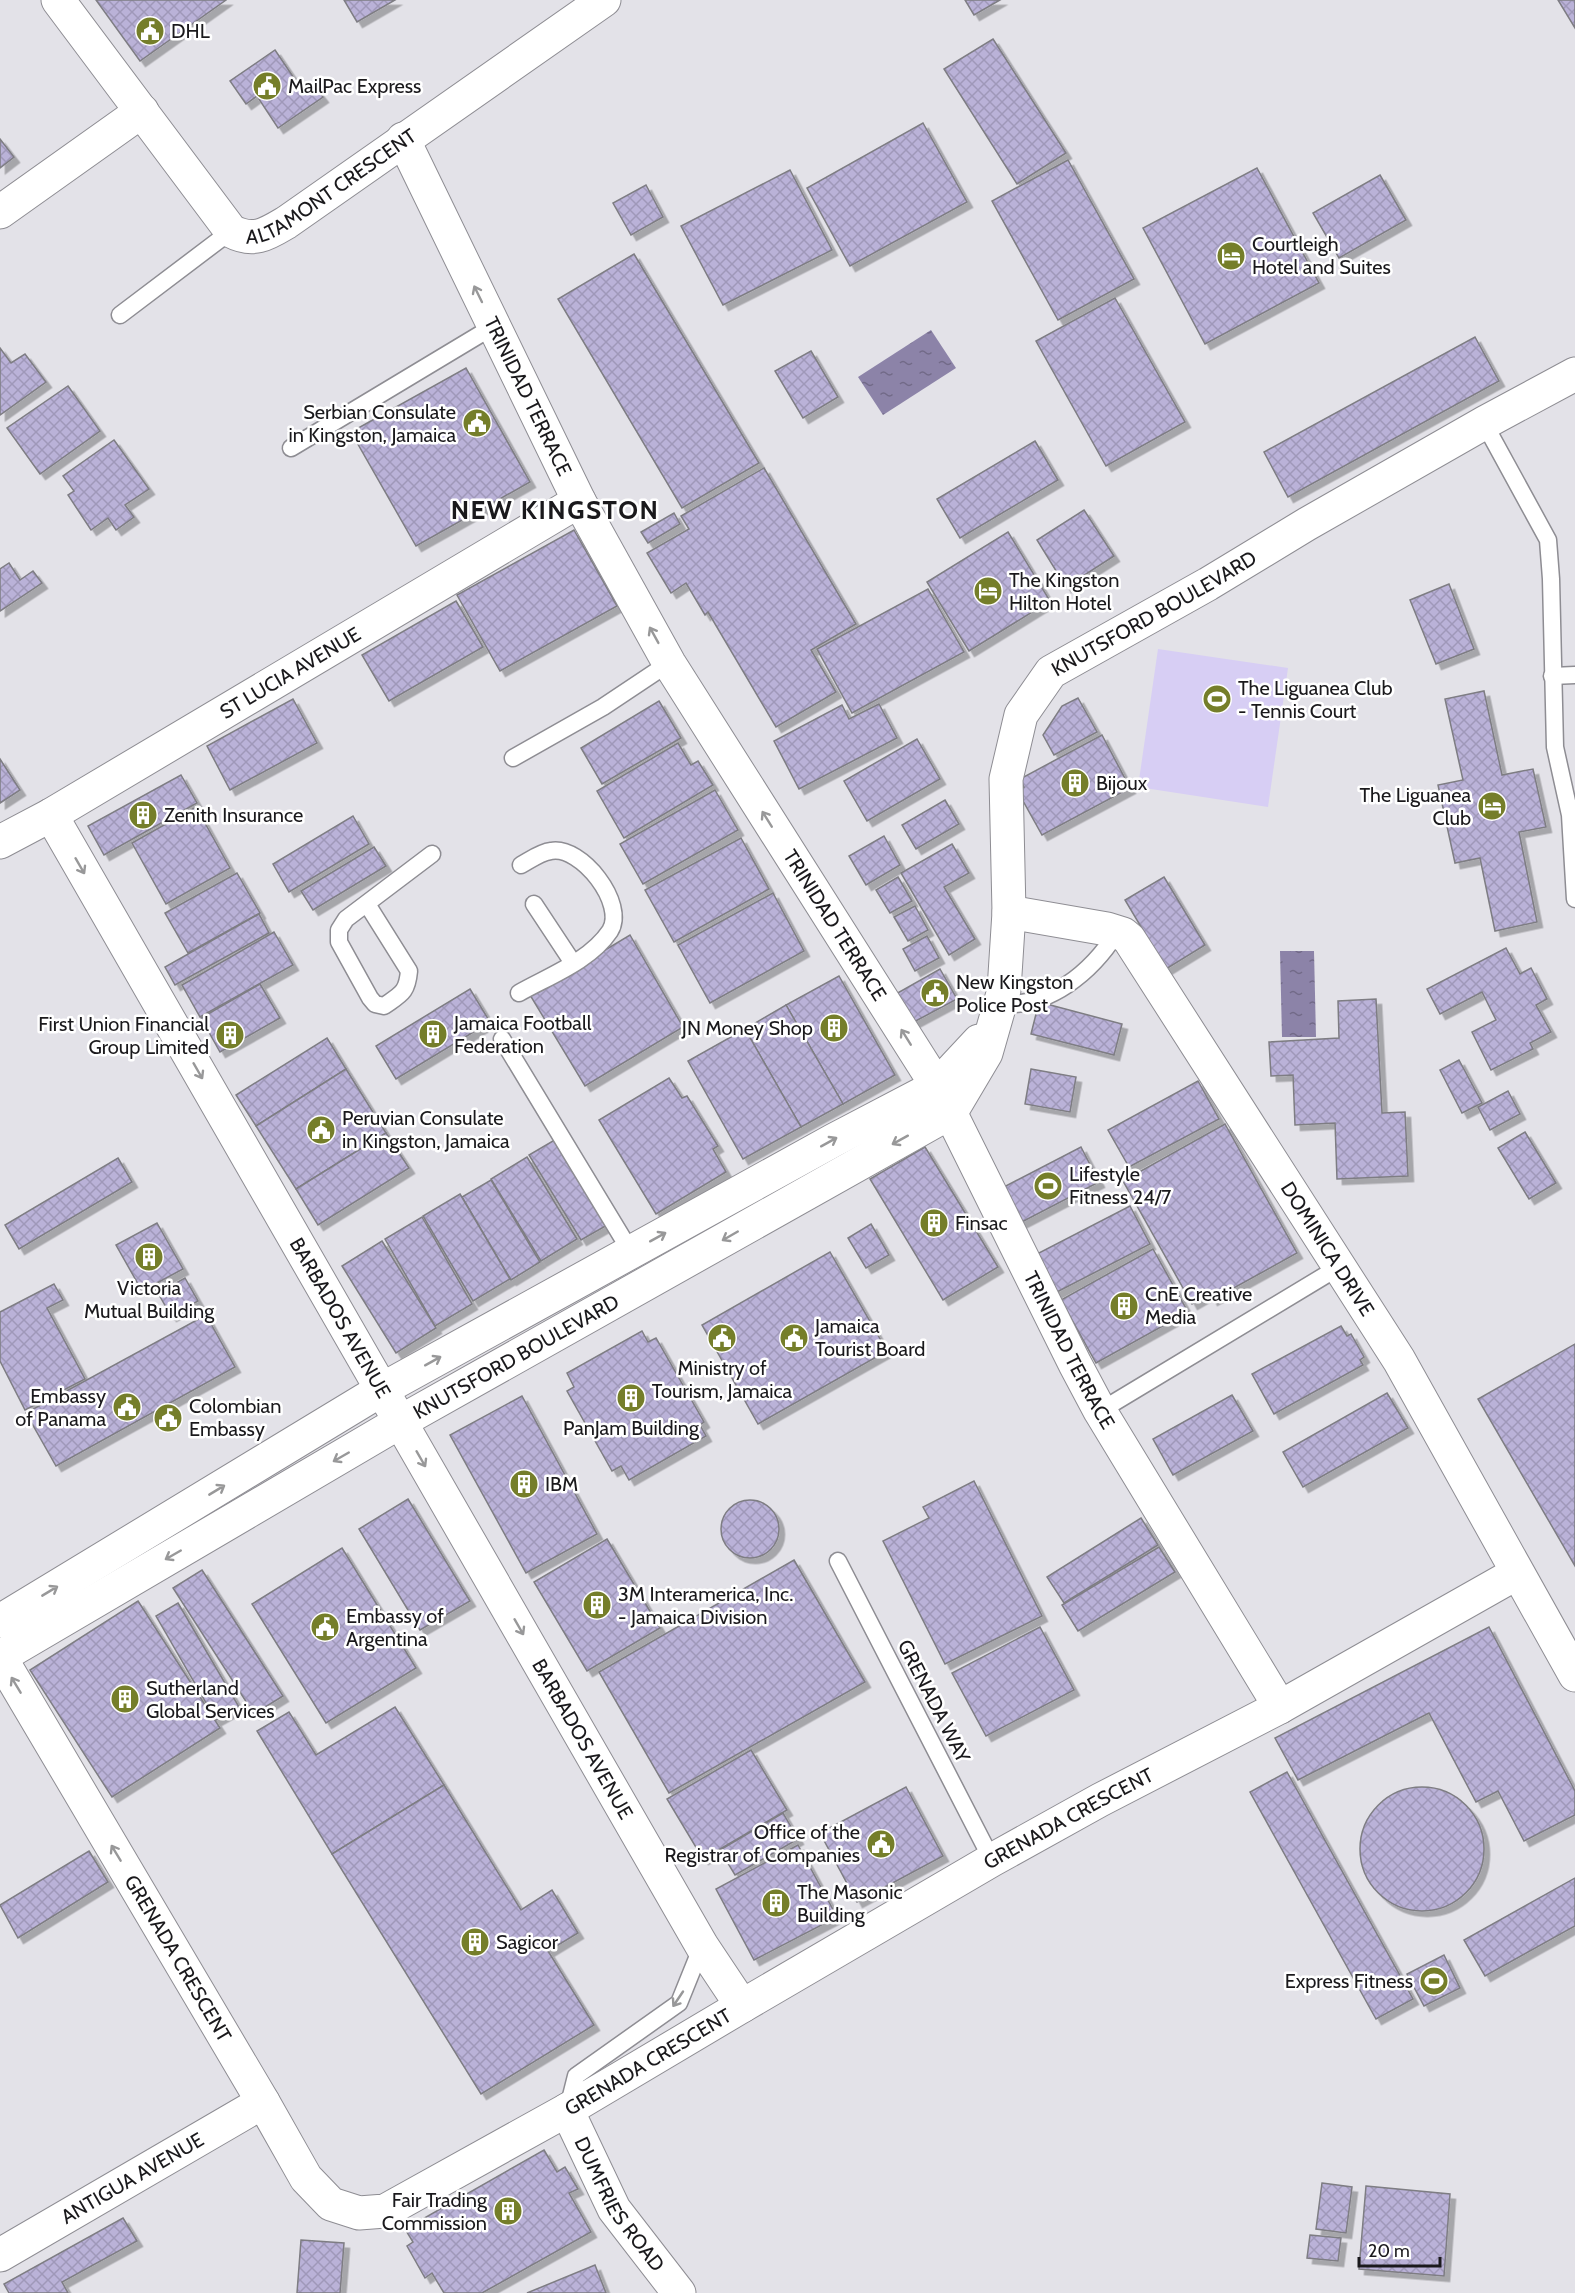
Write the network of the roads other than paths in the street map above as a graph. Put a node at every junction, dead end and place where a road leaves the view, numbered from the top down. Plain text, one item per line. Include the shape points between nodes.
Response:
1 (58, 0) edge
2 (604, 0) edge
3 (142, 111) junction
4 (404, 139) junction
5 (0, 212) edge
6 (231, 231) junction
7 (120, 315) dead end
8 (494, 326) junction
9 (1575, 374) edge
10 (1484, 423) junction
11 (291, 448) dead end
12 (579, 501) junction
13 (669, 663) junction
14 (1575, 675) edge
15 (1552, 676) junction
16 (513, 758) dead end
17 (51, 815) junction
18 (0, 842) edge
19 (432, 854) dead end
20 (521, 865) dead end
21 (1574, 876) edge
22 (1575, 899) edge
23 (367, 904) junction
24 (534, 904) dead end
25 (1009, 912) junction
26 (1117, 932) junction
27 (573, 963) junction
28 (519, 993) dead end
29 (997, 1014) junction
30 (502, 1039) dead end
31 (944, 1099) junction
32 (631, 1252) junction
33 (1340, 1267) junction
34 (381, 1390) junction
35 (1100, 1411) junction
36 (400, 1422) junction
37 (838, 1561) dead end
38 (1517, 1573) junction
39 (0, 1621) edge
40 (0, 1657) edge
41 (1575, 1675) edge
42 (1280, 1707) junction
43 (992, 1860) junction
44 (702, 1946) junction
45 (742, 2006) junction
46 (263, 2102) junction
47 (567, 2110) junction
48 (0, 2254) edge
49 (679, 2293) edge

1 - 3 street, ALTAMONT CRESCENT
2 - 4 street, ALTAMONT CRESCENT
3 - 5 street
3 - 6 street, ALTAMONT CRESCENT
4 - 6 street, ALTAMONT CRESCENT via 265,236 243,238
8 -> 4 street, TRINIDAD TERRACE
6 - 7 lane
8 - 11 lane
8 - 12 street, TRINIDAD TERRACE
9 - 10 street, KNUTSFORD BOULEVARD
10 - 15 lane via 1548,540
10 - 25 street, KNUTSFORD BOULEVARD via 1051,672 1021,715 1006,780
13 -> 12 street, TRINIDAD TERRACE
12 - 17 street, ST LUCIA AVENUE
13 - 16 lane via 603,707
31 -> 13 street, TRINIDAD TERRACE
14 - 15 lane
15 - 21 lane via 1555,747 1570,815
17 - 18 street, ST LUCIA AVENUE
17 -> 34 street, BARBADOS AVENUE
19 - 23 lane
20 - 27 lane via 551,850 570,853 588,866 610,898 616,911 611,929 597,946
21 - 22 lane
23 - 23 lane via 346,919 339,930 339,942 370,998 384,1006 404,992 409,971
24 - 27 lane
25 - 26 street
25 - 29 street, KNUTSFORD BOULEVARD via 1004,990
26 - 29 lane via 1105,951 1054,994
26 - 33 street, DOMINICA DRIVE via 1129,939
27 - 28 lane
29 - 31 street, KNUTSFORD BOULEVARD via 986,1053
30 - 32 lane
32 -> 31 street, KNUTSFORD BOULEVARD via 834,1140
31 - 35 street, TRINIDAD TERRACE
31 -> 36 street, KNUTSFORD BOULEVARD
34 -> 32 street, KNUTSFORD BOULEVARD
33 - 35 lane
33 - 38 street, DOMINICA DRIVE via 1398,1360
34 - 36 street, BARBADOS AVENUE
39 -> 34 street, KNUTSFORD BOULEVARD
35 - 42 street, TRINIDAD TERRACE
36 -> 40 street, KNUTSFORD BOULEVARD
36 -> 44 street, BARBADOS AVENUE
37 - 43 lane, GRENADA WAY
38 - 41 street, DOMINICA DRIVE
38 - 42 street, GRENADA CRESCENT
46 -> 40 street, GRENADA CRESCENT
42 - 43 street, GRENADA CRESCENT
43 - 45 street, GRENADA CRESCENT
44 - 45 street, BARBADOS AVENUE
44 -> 47 lane via 678,2003 576,2076
45 - 47 street, GRENADA CRESCENT
46 - 47 street, GRENADA CRESCENT via 306,2178 331,2204 359,2213 385,2211
46 - 48 street, ANTIGUA AVENUE
47 - 49 street, DUMFRIES ROAD via 614,2209

